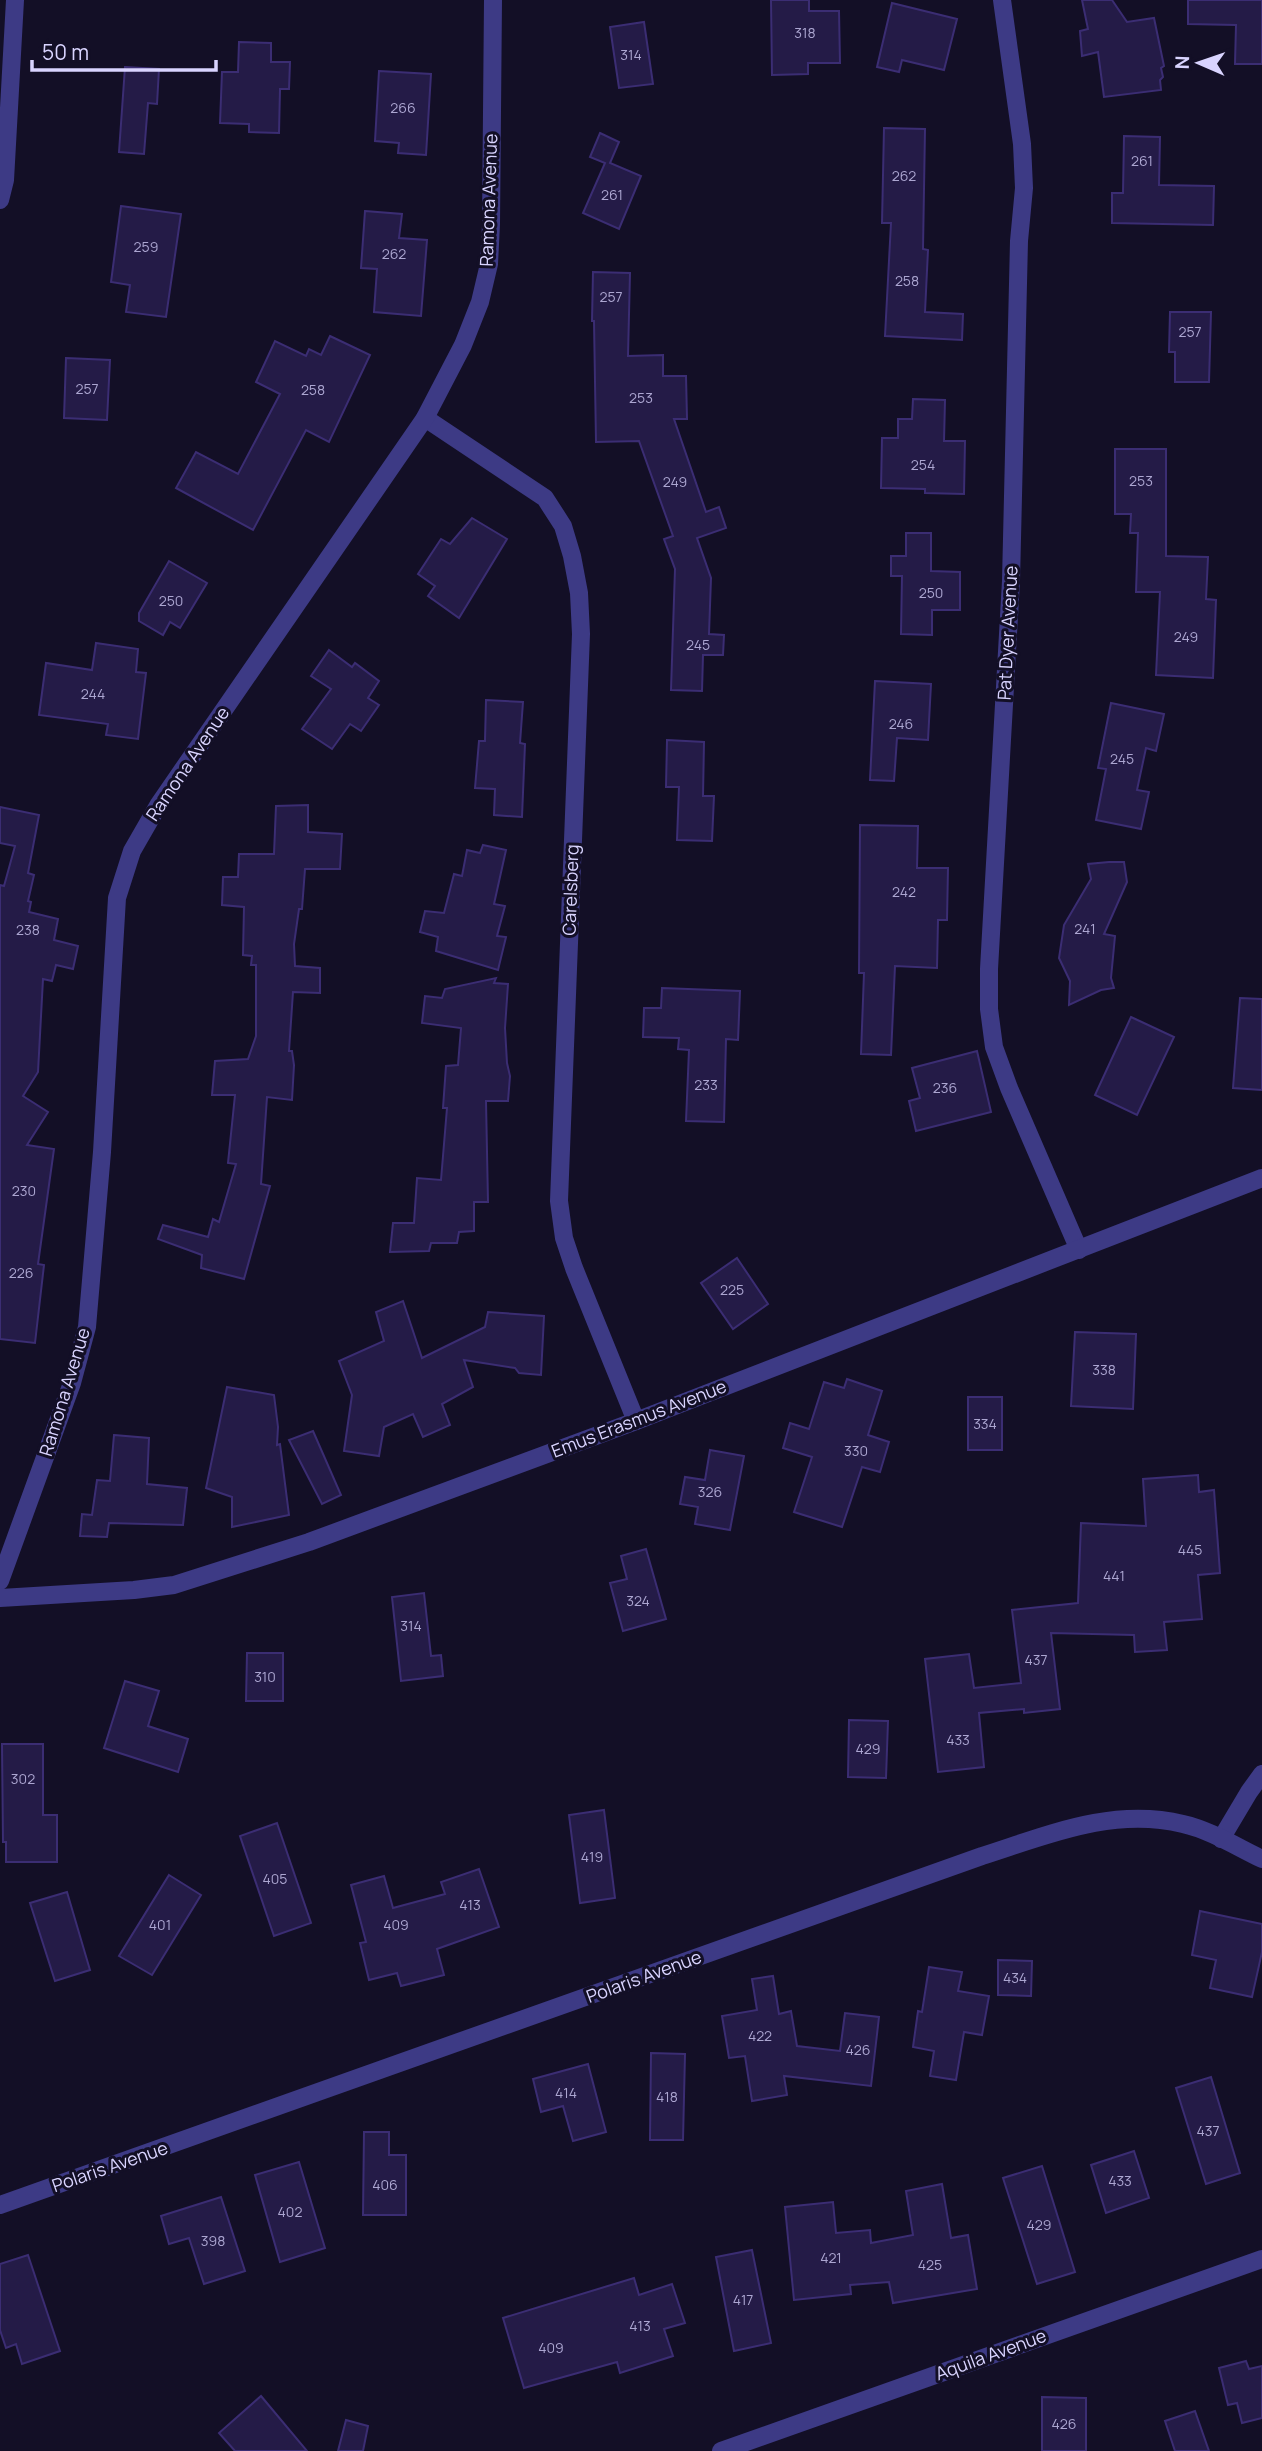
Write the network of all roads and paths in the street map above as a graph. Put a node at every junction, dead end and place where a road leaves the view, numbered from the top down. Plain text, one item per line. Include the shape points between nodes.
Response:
1 (15, 0) edge
2 (493, 0) edge
3 (1002, 0) edge
4 (0, 200) edge
5 (425, 418) junction
6 (1262, 1178) edge
7 (1079, 1250) junction
8 (636, 1420) junction
9 (0, 1581) edge
10 (0, 1598) edge
11 (1262, 1774) edge
12 (1221, 1839) junction
13 (1262, 1859) edge
14 (0, 2205) edge
15 (1262, 2259) edge
16 (721, 2451) edge

1 - 4 street
2 - 5 street, Ramona Avenue via 489,264 463,345
3 - 7 street, Pat Dyer Avenue via 1024,188 1011,581 989,1009 1001,1068
5 - 8 street, Carelsberg via 545,498 563,526 572,556 581,634 559,1201 574,1268
5 - 9 street, Ramona Avenue via 132,850 117,898 87,1327 72,1382
6 - 7 street, Emus Erasmus Avenue
7 - 8 street, Emus Erasmus Avenue
8 - 10 street, Emus Erasmus Avenue via 309,1542 174,1585
11 - 12 street
12 - 13 street, Polaris Avenue
12 - 14 street, Polaris Avenue via 1184,1824 1149,1819 1111,1818 1061,1830
15 - 16 street, Aquila Avenue

